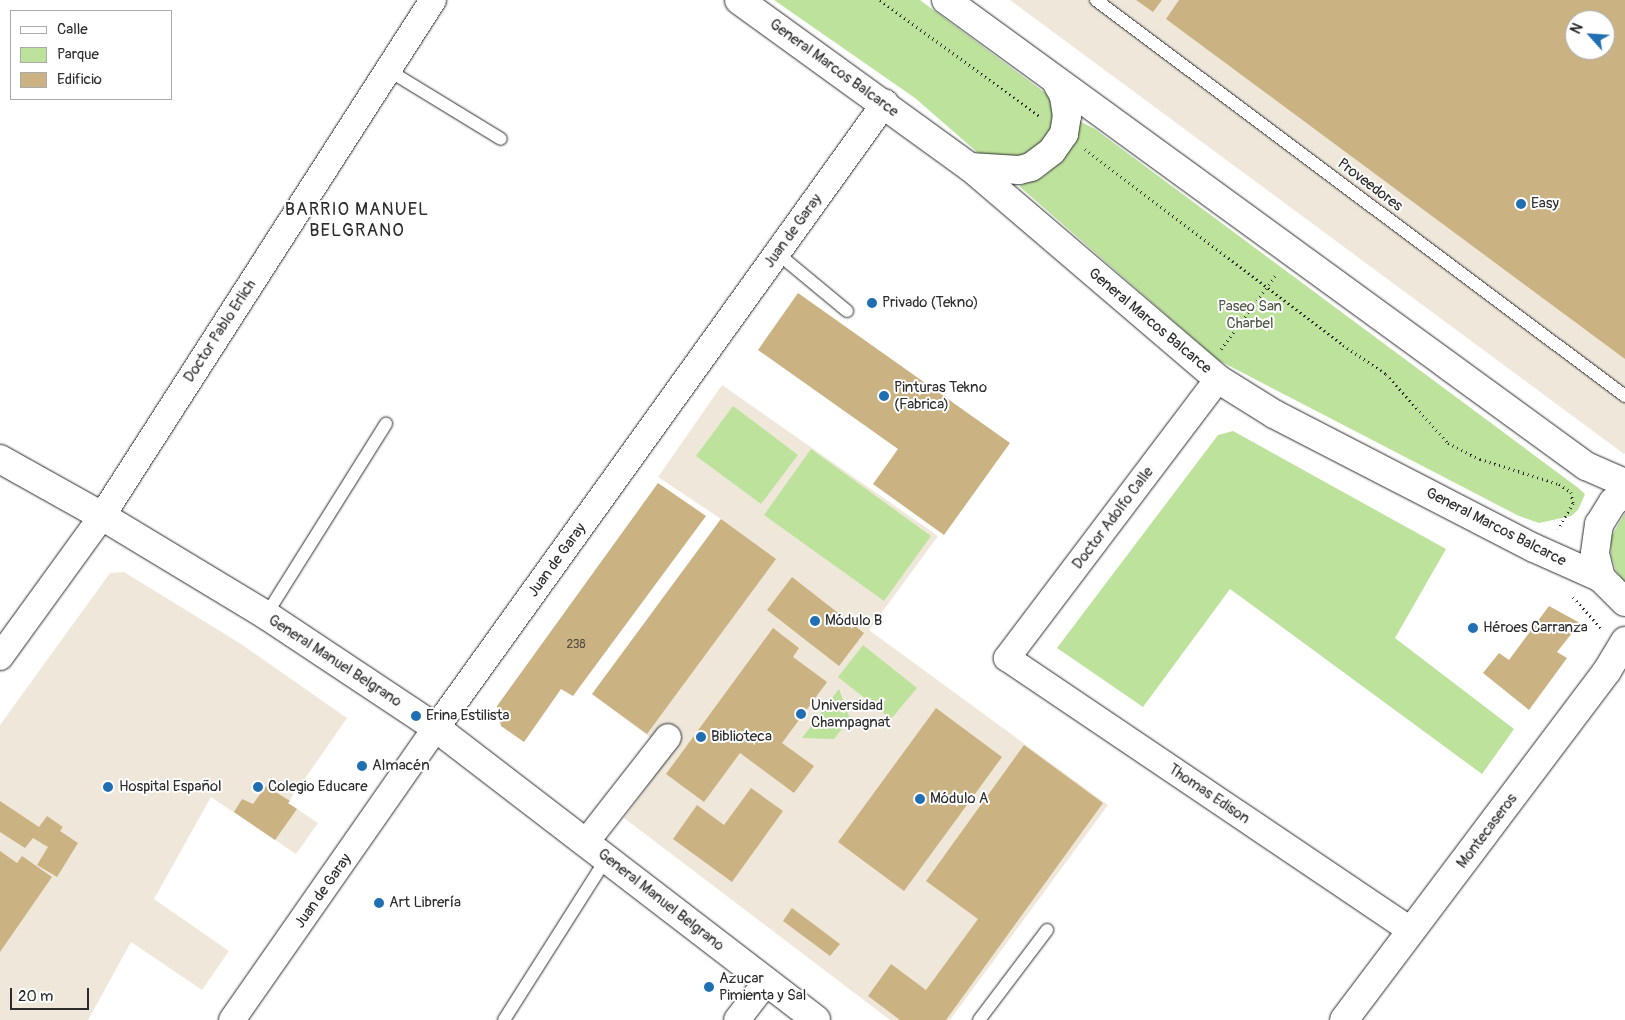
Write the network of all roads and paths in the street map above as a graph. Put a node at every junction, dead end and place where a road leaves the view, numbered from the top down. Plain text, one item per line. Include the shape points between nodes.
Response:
1 (433, 0) edge
2 (739, 0) edge
3 (880, 0) edge
4 (946, 0) edge
5 (1096, 0) edge
6 (388, 70) junction
7 (1055, 80) junction
8 (885, 103) junction
9 (1064, 134) junction
10 (501, 138) dead end
11 (970, 167) junction
12 (1293, 252) junction
13 (777, 253) junction
14 (1267, 288) junction
15 (847, 311) dead end
16 (1212, 374) junction
17 (1625, 396) edge
18 (386, 424) dead end
19 (0, 459) edge
20 (1625, 483) edge
21 (1625, 493) edge
22 (102, 516) junction
23 (1544, 553) junction
24 (1601, 578) junction
25 (1571, 595) dead end
26 (1625, 602) edge
27 (266, 615) junction
28 (1624, 645) edge
29 (0, 657) edge
30 (1007, 658) joint
31 (436, 728) junction
32 (668, 737) dead end
33 (597, 850) junction
34 (1047, 930) dead end
35 (1411, 931) junction
36 (767, 981) junction
37 (232, 1020) edge
38 (504, 1020) edge
39 (736, 1020) edge
40 (816, 1020) edge
41 (979, 1020) edge
42 (1344, 1020) edge

1 - 6 street, Doctor Pablo Erlich
2 - 8 main road, General Marcos Balcarce
3 - 9 path
4 - 7 main road
5 - 17 lane, Proveedores
6 - 10 lane
6 - 22 street, Doctor Pablo Erlich
7 - 9 main road via 1067,105
7 - 12 main road
8 - 11 main road, General Marcos Balcarce
8 - 13 street, Juan de Garay
9 - 11 main road via 1052,151 1031,167 1019,170
9 - 14 path
11 - 16 main road, General Marcos Balcarce
12 - 14 path
12 - 20 main road via 1586,466
13 - 15 lane
13 - 31 street, Juan de Garay
14 - 16 path
14 - 23 path via 1391,378 1448,443 1480,459 1559,484 1571,492 1573,503
16 - 23 main road, General Marcos Balcarce via 1274,414
16 - 30 street, Doctor Adolfo Calle
18 - 27 lane
19 - 22 main road, General Manuel Belgrano
21 - 24 main road via 1613,502 1599,524 1595,554
22 - 27 main road, General Manuel Belgrano
22 - 29 street, Doctor Pablo Erlich
23 - 24 main road, General Marcos Balcarce
24 - 26 main road
25 - 28 path via 1617,646
27 - 31 main road, General Manuel Belgrano
28 - 35 main road, Montecaseros
30 - 35 street, Thomas Edison
31 - 33 main road, General Manuel Belgrano
31 - 37 street, Juan de Garay
32 - 33 street
33 - 36 main road, General Manuel Belgrano
33 - 38 lane
34 - 41 lane
35 - 42 main road, Montecaseros
36 - 39 street
36 - 40 main road, General Manuel Belgrano

